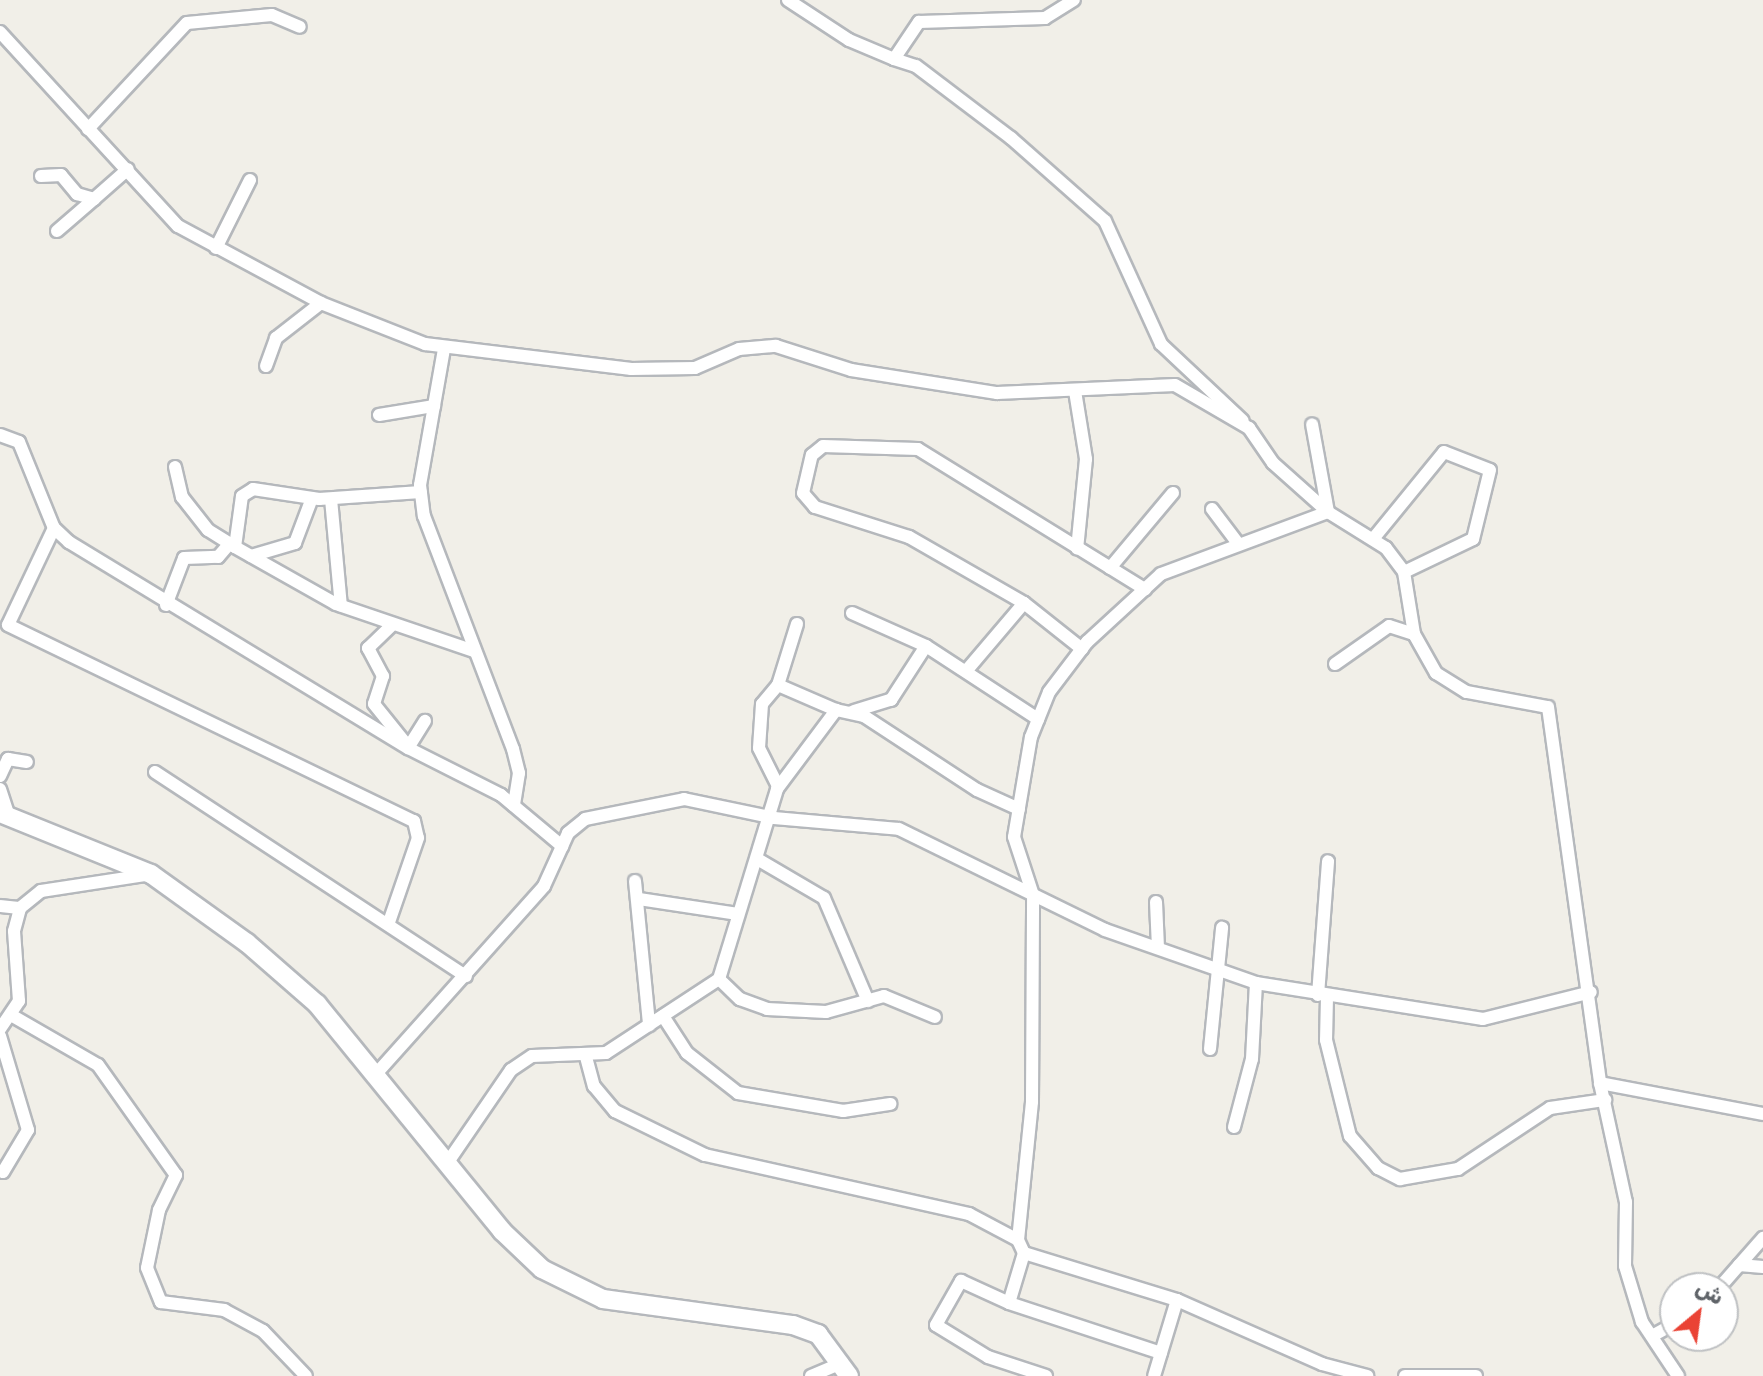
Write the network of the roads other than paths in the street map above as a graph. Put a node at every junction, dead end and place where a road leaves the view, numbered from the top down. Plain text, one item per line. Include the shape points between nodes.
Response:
1 (788, 0) edge
2 (1074, 0) edge
3 (300, 27) dead end
4 (0, 32) edge
5 (894, 59) junction
6 (88, 129) junction
7 (128, 169) junction
8 (41, 176) dead end
9 (250, 180) dead end
10 (94, 199) junction
11 (57, 231) dead end
12 (216, 248) junction
13 (321, 303) junction
14 (444, 349) junction
15 (266, 366) dead end
16 (1075, 391) junction
17 (434, 406) junction
18 (379, 415) dead end
19 (1312, 424) dead end
20 (1249, 428) junction
21 (0, 435) edge
22 (175, 467) dead end
23 (421, 492) junction
24 (1173, 493) dead end
25 (312, 498) junction
26 (331, 499) junction
27 (1212, 509) dead end
28 (1328, 512) junction
29 (54, 528) junction
30 (1373, 539) junction
31 (1236, 541) junction
32 (233, 545) junction
33 (1077, 549) junction
34 (251, 556) junction
35 (1110, 568) junction
36 (1404, 572) junction
37 (1145, 589) junction
38 (1024, 603) junction
39 (166, 605) junction
40 (341, 606) junction
41 (852, 613) dead end
42 (4, 624) edge
43 (797, 624) dead end
44 (391, 626) junction
45 (1414, 634) junction
46 (926, 646) junction
47 (1082, 649) junction
48 (474, 651) junction
49 (1335, 664) dead end
50 (967, 670) junction
51 (778, 685) junction
52 (836, 710) junction
53 (851, 711) junction
54 (1038, 719) junction
55 (425, 721) dead end
56 (408, 748) junction
57 (27, 762) dead end
58 (155, 772) dead end
59 (0, 776) edge
60 (778, 786) junction
61 (0, 789) edge
62 (514, 806) junction
63 (1019, 809) junction
64 (5, 816) edge
65 (774, 818) junction
66 (562, 846) junction
67 (759, 860) junction
68 (1328, 861) dead end
69 (151, 874) junction
70 (635, 881) dead end
71 (1033, 895) junction
72 (639, 899) junction
73 (1156, 902) dead end
74 (0, 906) edge
75 (20, 908) junction
76 (738, 914) junction
77 (389, 922) junction
78 (1222, 928) dead end
79 (1158, 947) junction
80 (1223, 966) junction
81 (466, 976) junction
82 (719, 979) junction
83 (1256, 983) junction
84 (1591, 992) junction
85 (1322, 996) junction
86 (868, 1001) junction
87 (11, 1015) junction
88 (663, 1016) junction
89 (935, 1017) dead end
90 (649, 1025) junction
91 (0, 1029) edge
92 (0, 1036) edge
93 (1210, 1049) dead end
94 (586, 1057) junction
95 (376, 1074) junction
96 (1600, 1083) junction
97 (1605, 1100) junction
98 (890, 1104) dead end
99 (1763, 1114) edge
100 (1234, 1127) dead end
101 (450, 1159) junction
102 (3, 1172) dead end
103 (1763, 1238) edge
104 (1018, 1240) junction
105 (1024, 1253) junction
106 (1739, 1265) junction
107 (1763, 1267) edge
108 (1733, 1272) edge
109 (1177, 1300) junction
110 (1009, 1303) junction
111 (1659, 1332) edge
112 (1652, 1336) junction
113 (1161, 1353) junction
114 (845, 1370) edge
115 (306, 1376) edge
116 (811, 1376) edge
117 (1046, 1376) edge
118 (1154, 1376) edge
119 (1367, 1376) edge
120 (1405, 1376) edge
121 (1476, 1376) edge
122 (1678, 1376) edge

1 - 5 street via 860,47
2 - 5 street via 1045,18 919,22
3 - 6 street via 272,15 187,23
4 - 6 street
5 - 20 street via 916,66 1011,138 1105,221 1161,344 1221,393
6 - 7 street
7 - 10 street
7 - 12 street via 178,226
8 - 10 street via 61,175 77,194
9 - 12 street
10 - 11 street
12 - 13 street
13 - 14 street
13 - 15 street via 276,338
14 - 16 street via 631,369 695,368 739,349 776,346 851,370 997,393
14 - 17 street
16 - 20 street via 1175,385
16 - 33 street via 1086,459
17 - 18 street
17 - 23 street
19 - 28 street
20 - 28 street via 1273,463
21 - 29 street via 19,442 35,469
22 - 32 street via 182,497 208,530
23 - 26 street
23 - 48 street via 436,557
24 - 35 street
25 - 26 street
25 - 32 street via 253,489 242,496
25 - 34 street via 295,543
26 - 40 street
27 - 31 street
28 - 30 street
28 - 31 street
29 - 39 street
29 - 42 street
30 - 36 street
30 - 36 street via 1444,452 1490,470 1473,539
31 - 37 street via 1161,574
32 - 34 street
32 - 39 street via 218,557 184,558
33 - 35 street
33 - 38 street via 918,449 823,446 812,455 803,493 815,507 909,537
34 - 40 street
35 - 37 street
36 - 45 street
37 - 47 street
38 - 47 street
38 - 50 street
39 - 56 street
40 - 44 street
41 - 46 street
42 - 77 street via 414,821 418,838
43 - 51 street
44 - 48 street
44 - 56 street via 368,648 383,676 374,704
45 - 49 street via 1389,626
45 - 84 street via 1436,673 1467,692 1548,707
46 - 50 street
46 - 53 street via 891,700
47 - 54 street
48 - 62 street via 513,749 519,773
50 - 54 street
51 - 52 street
51 - 60 street via 757,721 759,748
52 - 53 street
52 - 60 street
53 - 63 street
54 - 63 street
55 - 56 street
56 - 62 street
57 - 59 street via 8,759
58 - 77 street
60 - 65 street
61 - 64 street
62 - 66 street
63 - 71 street via 1014,837
64 - 69 main road
65 - 66 street via 684,799 585,819
65 - 67 street
65 - 71 street via 899,829
66 - 81 street via 544,886
67 - 76 street
67 - 86 street via 824,898
68 - 85 street
69 - 75 street via 41,891
69 - 95 main road via 317,1004
70 - 72 street
71 - 79 street
71 - 104 street via 1032,1102
72 - 76 street
72 - 90 street
73 - 79 street
74 - 75 street
75 - 87 street via 14,931 19,1001
76 - 82 street
77 - 81 street
78 - 80 street
79 - 80 street
80 - 83 street
80 - 93 street
81 - 95 street
82 - 86 street via 740,999 767,1009 826,1012
82 - 88 street
83 - 85 street
83 - 100 street via 1252,1059
84 - 85 street via 1483,1019
84 - 96 street
85 - 97 street via 1326,1040 1350,1136 1378,1168 1400,1179 1482,1157 1550,1108
86 - 89 street via 884,996
87 - 91 street
87 - 115 street via 98,1065 176,1175 159,1210 147,1268 161,1302 224,1310 263,1331
88 - 90 street
88 - 98 street via 687,1053 738,1093 843,1111
90 - 94 street
92 - 102 street via 28,1130
94 - 101 street via 532,1056 511,1070
94 - 104 street via 594,1086 615,1111 705,1155 969,1214
95 - 101 main road
96 - 97 street
96 - 99 street
97 - 112 street via 1626,1202 1625,1266
101 - 114 main road via 502,1231 578,1291 659,1311 793,1325 818,1334
103 - 106 street
104 - 105 street
105 - 109 street
105 - 110 street
106 - 107 street
106 - 108 street
109 - 113 street
109 - 119 street via 1322,1364
110 - 113 street
110 - 117 street via 961,1281 936,1325 988,1357
111 - 112 street
112 - 122 street
113 - 118 street
114 - 116 street
120 - 121 street

